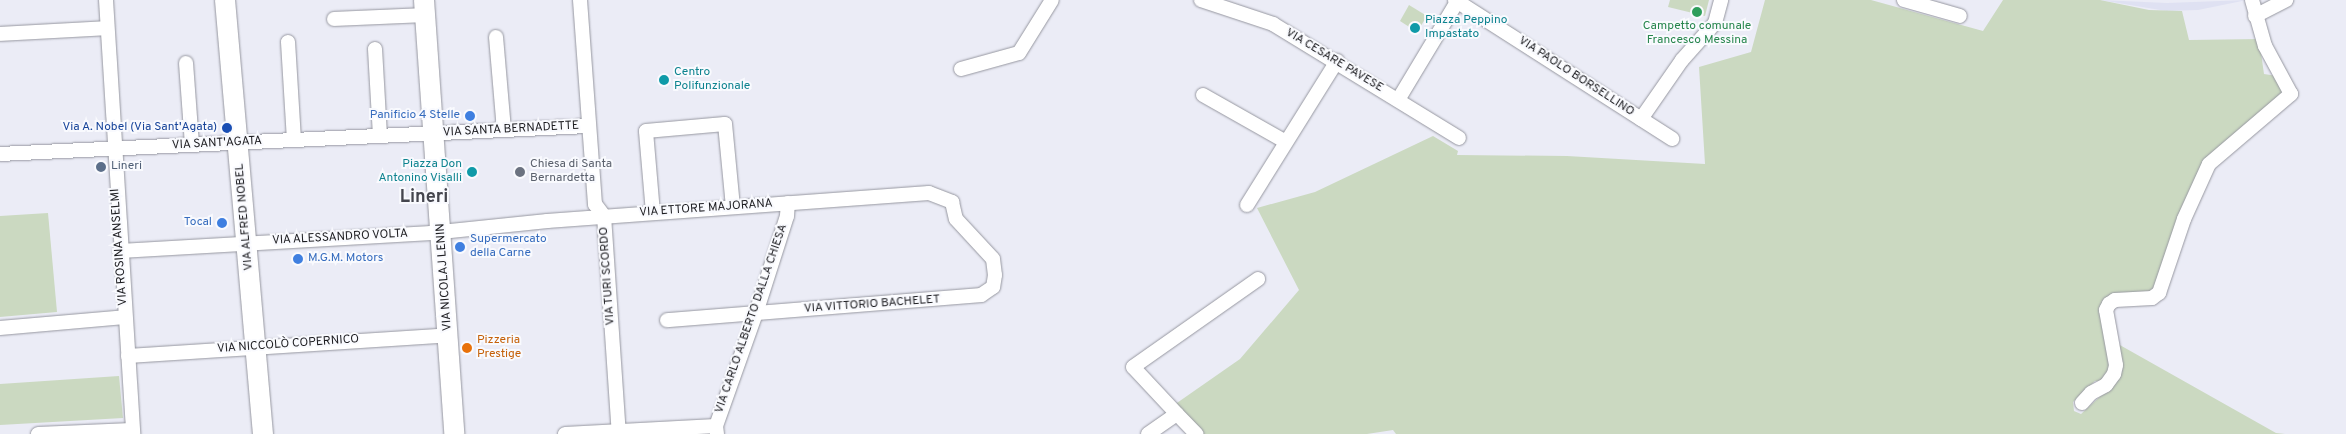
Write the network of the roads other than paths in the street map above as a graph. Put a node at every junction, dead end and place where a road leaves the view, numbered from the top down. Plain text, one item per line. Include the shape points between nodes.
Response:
1 (106, 0) edge
2 (225, 0) edge
3 (580, 0) edge
4 (1052, 0) edge
5 (1201, 0) edge
6 (1721, 0) edge
7 (1904, 0) edge
8 (2252, 0) edge
9 (2286, 0) edge
10 (1456, 1) edge
11 (425, 7) edge
12 (1960, 16) dead end
13 (2255, 16) junction
14 (334, 19) dead end
15 (107, 28) junction
16 (0, 34) edge
17 (496, 37) dead end
18 (288, 42) dead end
19 (375, 49) dead end
20 (1337, 61) junction
21 (186, 64) dead end
22 (961, 69) dead end
23 (1203, 95) dead end
24 (1398, 100) junction
25 (1641, 119) junction
26 (588, 126) junction
27 (504, 130) junction
28 (434, 134) junction
29 (380, 136) junction
30 (1459, 138) dead end
31 (1672, 139) dead end
32 (294, 140) junction
33 (1286, 142) junction
34 (238, 143) junction
35 (192, 145) junction
36 (114, 148) junction
37 (0, 154) edge
38 (788, 203) junction
39 (1247, 205) dead end
40 (733, 207) junction
41 (654, 213) junction
42 (604, 216) junction
43 (956, 219) joint
44 (441, 231) junction
45 (247, 243) junction
46 (120, 250) junction
47 (1258, 279) dead end
48 (756, 313) junction
49 (126, 317) junction
50 (666, 320) dead end
51 (0, 328) edge
52 (449, 335) junction
53 (256, 348) junction
54 (128, 356) junction
55 (2082, 403) dead end
56 (1177, 414) junction
57 (717, 430) edge
58 (132, 432) edge
59 (619, 433) edge
60 (38, 434) edge
61 (263, 434) edge
62 (454, 434) edge
63 (565, 434) edge
64 (1148, 434) edge
65 (1196, 434) edge

1 - 15 street, VIA ROSINA ANSELMI
2 - 34 main road, VIA ALFRED NOBEL
3 - 26 street, VIA TURI SCORDO
4 - 22 street via 1019,53
5 - 20 street, VIA CESARE PAVESE via 1273,24
6 - 25 street via 1715,22 1682,60
7 - 12 street
8 - 13 street
9 - 13 street
10 - 24 street
10 - 25 street, VIA PAOLO BORSELLINO
11 - 14 street
11 - 28 main road, VIA NICOLAJ LENIN
13 - 55 street via 2265,46 2292,94 2209,164 2184,219 2159,293 2152,298 2115,300 2108,304 2106,310 2116,365 2114,374 2106,385 2091,393
15 - 16 street
15 - 36 street, VIA ROSINA ANSELMI
17 - 27 street
18 - 32 street
19 - 29 street
20 - 24 street, VIA CESARE PAVESE
20 - 33 street
21 - 35 street
23 - 33 street
24 - 30 street, VIA CESARE PAVESE
25 - 31 street, VIA PAOLO BORSELLINO
26 - 27 street, VIA SANTA BERNADETTE
26 - 42 street, VIA TURI SCORDO via 595,204
27 - 28 street, VIA SANTA BERNADETTE
28 - 29 street, VIA SANT'AGATA
28 - 44 main road, VIA NICOLAJ LENIN
29 - 32 street, VIA SANT'AGATA
32 - 34 street, VIA SANT'AGATA
33 - 39 street
34 - 35 street, VIA SANT'AGATA
34 - 45 main road, VIA ALFRED NOBEL
35 - 36 street, VIA SANT'AGATA
36 - 37 street, VIA SANT'AGATA
36 - 46 street, VIA ROSINA ANSELMI
38 - 40 street, VIA ETTORE MAJORANA
38 - 43 street, VIA ETTORE MAJORANA via 928,193 952,202
38 - 48 street, VIA CARLO ALBERTO DALLA CHIESA via 787,216
40 - 41 street, VIA ETTORE MAJORANA
40 - 41 street via 725,124 646,131
41 - 42 street, VIA ETTORE MAJORANA
42 - 44 street, VIA ETTORE MAJORANA
42 - 59 street, VIA TURI SCORDO
43 - 48 street, VIA VITTORIO BACHELET via 993,259 993,287 982,295
44 - 45 street, VIA ALESSANDRO VOLTA
44 - 52 main road, VIA NICOLAJ LENIN
45 - 46 street, VIA ALESSANDRO VOLTA
45 - 53 main road, VIA ALFRED NOBEL
46 - 49 street, VIA ROSINA ANSELMI
47 - 56 street via 1133,366
48 - 50 street, VIA VITTORIO BACHELET
48 - 57 street, VIA CARLO ALBERTO DALLA CHIESA
49 - 51 street
49 - 54 street, VIA ROSINA ANSELMI
52 - 53 street, VIA NICCOLÒ COPERNICO
52 - 62 main road, VIA NICOLAJ LENIN
53 - 54 street, VIA NICCOLÒ COPERNICO
53 - 61 main road, VIA ALFRED NOBEL
54 - 58 street, VIA ROSINA ANSELMI
56 - 64 street
56 - 65 street
57 - 59 street
58 - 60 street
59 - 63 street

